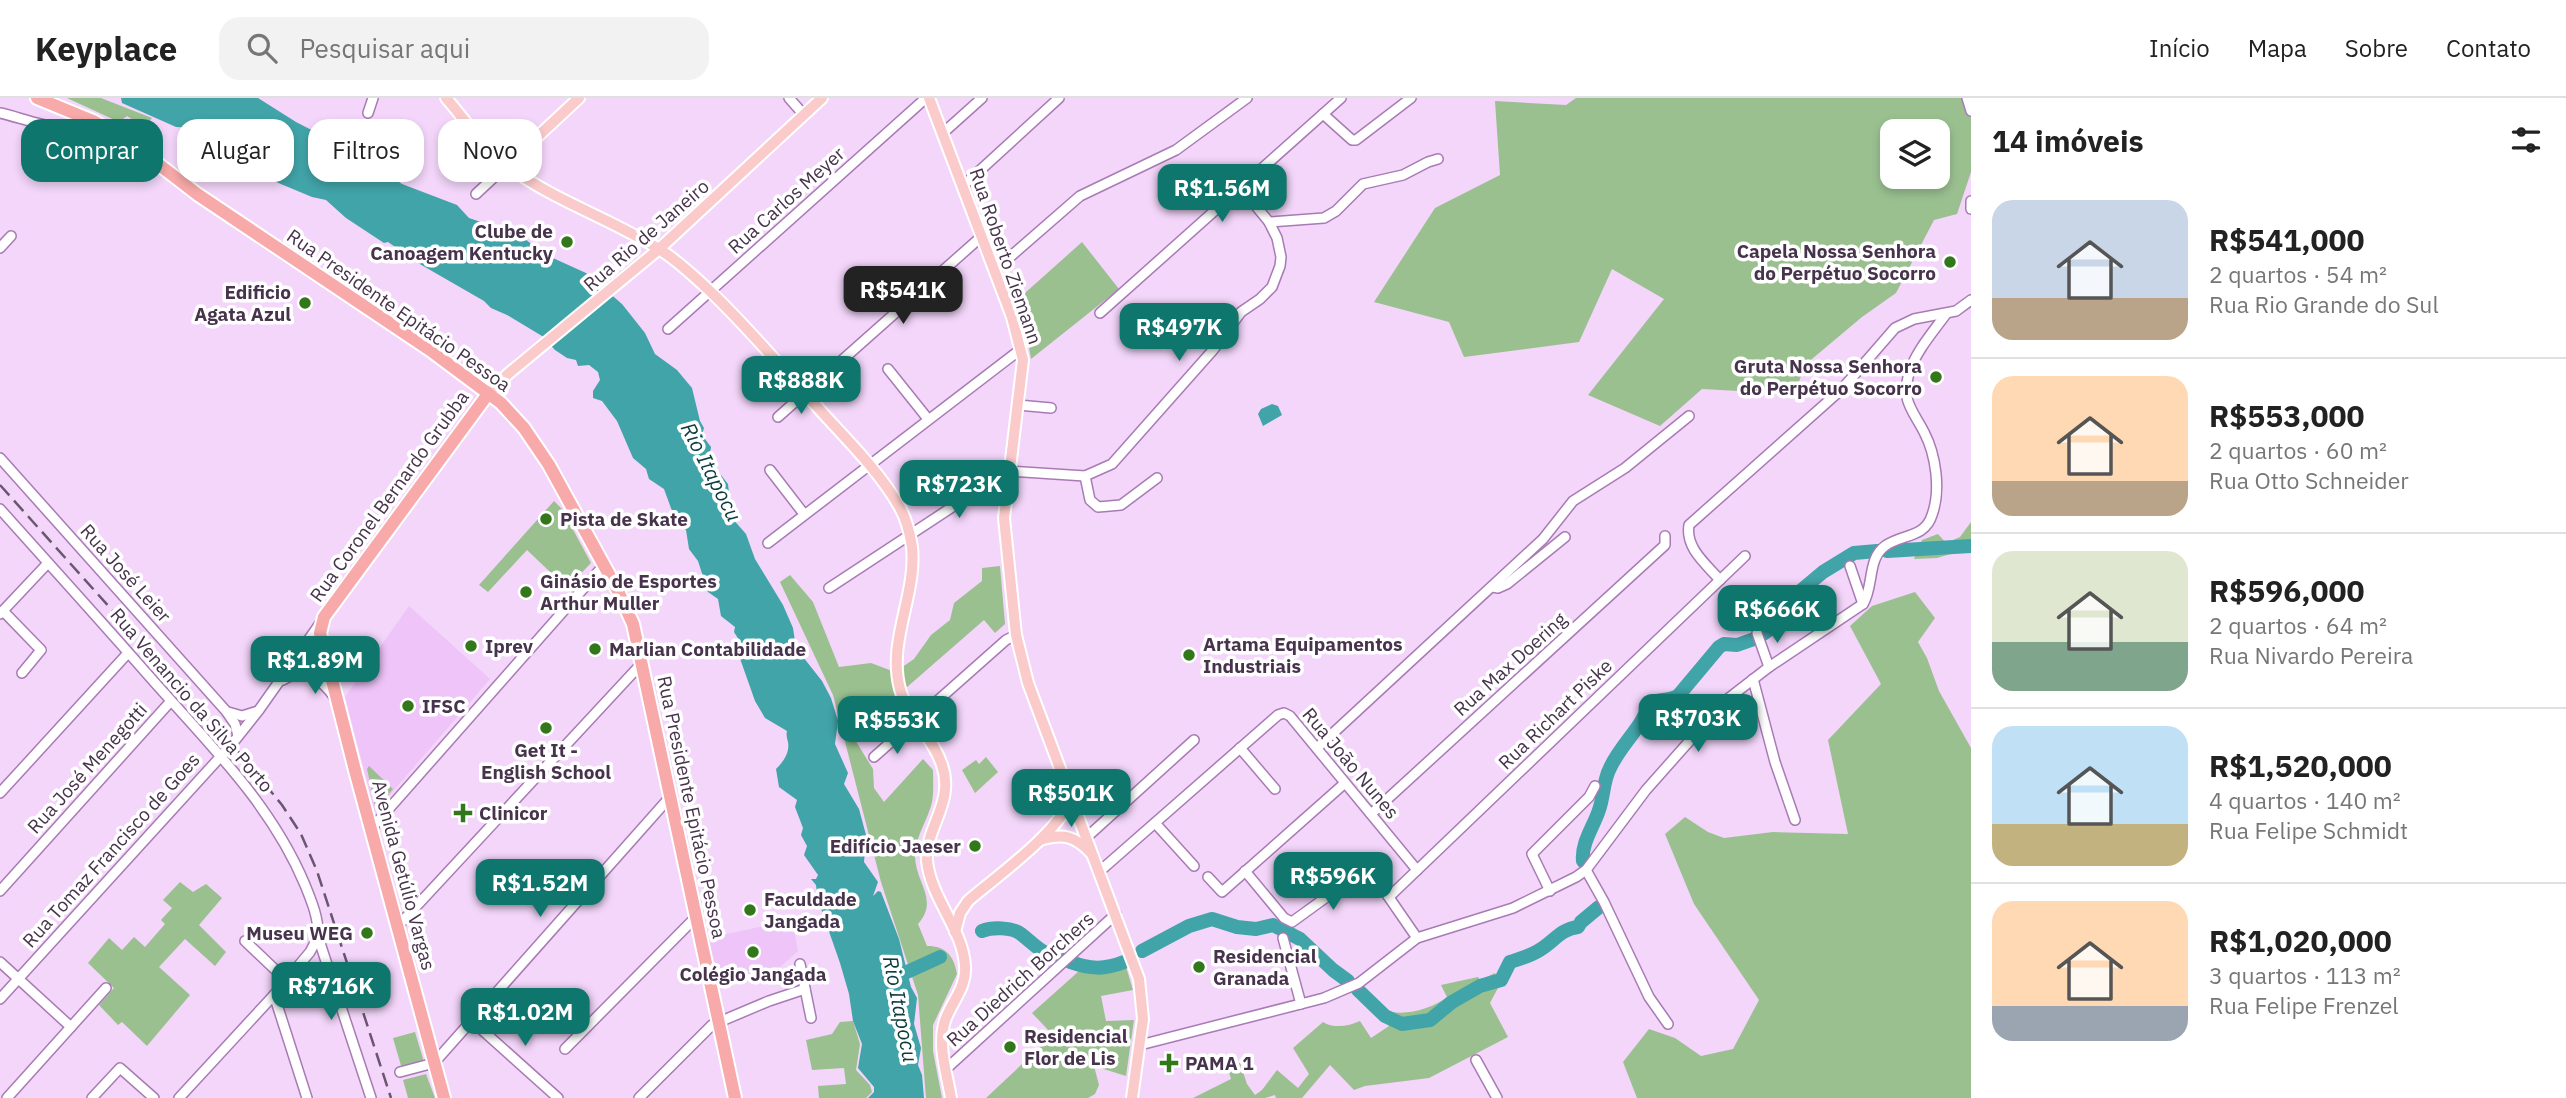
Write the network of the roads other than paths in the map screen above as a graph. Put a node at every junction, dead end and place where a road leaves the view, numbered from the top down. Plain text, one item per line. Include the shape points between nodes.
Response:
1 (37, 98) edge
2 (373, 98) edge
3 (446, 98) edge
4 (579, 98) edge
5 (789, 98) edge
6 (822, 98) edge
7 (928, 98) edge
8 (982, 98) edge
9 (1059, 98) edge
10 (1247, 98) edge
11 (1340, 98) edge
12 (1411, 98) edge
13 (1967, 98) edge
14 (1971, 111) edge
15 (0, 113) edge
16 (368, 113) dead end
17 (1323, 114) junction
18 (804, 115) junction
19 (21, 119) edge
20 (88, 119) edge
21 (467, 119) edge
22 (542, 132) edge
23 (943, 133) junction
24 (1438, 159) dead end
25 (163, 168) edge
26 (489, 182) edge
27 (535, 182) edge
28 (964, 185) junction
29 (1241, 188) junction
30 (476, 194) dead end
31 (1971, 201) edge
32 (1971, 209) edge
33 (1269, 222) junction
34 (11, 236) dead end
35 (636, 236) junction
36 (982, 236) junction
37 (0, 248) edge
38 (659, 249) junction
39 (640, 265) junction
40 (995, 270) junction
41 (709, 292) junction
42 (1971, 300) edge
43 (1101, 313) dead end
44 (1946, 314) junction
45 (668, 329) dead end
46 (1021, 349) junction
47 (888, 369) dead end
48 (805, 393) junction
49 (488, 394) junction
50 (1018, 405) junction
51 (1051, 408) dead end
52 (1689, 416) dead end
53 (778, 417) dead end
54 (928, 419) junction
55 (0, 458) edge
56 (868, 465) junction
57 (770, 470) dead end
58 (1009, 471) junction
59 (1085, 475) junction
60 (1157, 478) dead end
61 (1006, 495) junction
62 (0, 509) edge
63 (804, 514) junction
64 (910, 534) junction
65 (1665, 536) dead end
66 (1564, 537) dead end
67 (768, 543) dead end
68 (1745, 556) dead end
69 (48, 563) junction
70 (604, 565) junction
71 (1850, 566) dead end
72 (1720, 580) junction
73 (1493, 587) junction
74 (829, 588) dead end
75 (0, 597) edge
76 (1863, 604) junction
77 (4, 610) edge
78 (324, 617) junction
79 (1757, 633) dead end
80 (1016, 635) junction
81 (128, 653) junction
82 (296, 658) junction
83 (642, 663) junction
84 (1769, 667) junction
85 (22, 673) dead end
86 (303, 674) junction
87 (1753, 679) junction
88 (279, 683) junction
89 (171, 701) junction
90 (337, 702) junction
91 (260, 710) junction
92 (226, 711) junction
93 (914, 720) junction
94 (238, 736) junction
95 (1194, 740) dead end
96 (231, 745) junction
97 (211, 747) junction
98 (1240, 748) junction
99 (1317, 748) junction
100 (220, 756) junction
101 (874, 757) dead end
102 (231, 768) junction
103 (1345, 783) junction
104 (1595, 786) dead end
105 (1275, 789) dead end
106 (0, 793) edge
107 (670, 797) junction
108 (1071, 797) junction
109 (1371, 814) junction
110 (1795, 820) dead end
111 (1155, 823) junction
112 (372, 829) junction
113 (1087, 838) junction
114 (1038, 840) junction
115 (1094, 855) junction
116 (1194, 866) dead end
117 (1417, 870) junction
118 (1586, 870) junction
119 (1100, 871) junction
120 (1245, 871) junction
121 (1208, 877) dead end
122 (0, 891) edge
123 (936, 891) junction
124 (1550, 891) junction
125 (1388, 897) junction
126 (968, 901) junction
127 (1116, 914) junction
128 (695, 918) junction
129 (398, 926) junction
130 (954, 933) junction
131 (318, 937) junction
132 (1283, 938) dead end
133 (1417, 938) junction
134 (245, 941) dead end
135 (0, 962) edge
136 (800, 964) dead end
137 (18, 979) junction
138 (286, 980) junction
139 (106, 988) dead end
140 (805, 989) junction
141 (274, 995) junction
142 (0, 999) edge
143 (1301, 1004) junction
144 (811, 1018) dead end
145 (471, 1020) junction
146 (720, 1021) junction
147 (1668, 1024) dead end
148 (71, 1027) junction
149 (1140, 1045) junction
150 (565, 1049) dead end
151 (1476, 1060) dead end
152 (434, 1063) junction
153 (946, 1069) junction
154 (400, 1072) dead end
155 (7, 1098) edge
156 (92, 1098) edge
157 (153, 1098) edge
158 (179, 1098) edge
159 (307, 1098) edge
160 (371, 1098) edge
161 (444, 1098) edge
162 (558, 1098) edge
163 (639, 1098) edge
164 (735, 1098) edge
165 (951, 1098) edge
166 (1132, 1098) edge
167 (1497, 1098) edge

1 - 20 highway, Rua Presidente Epitácio Pessoa
2 - 16 street
3 - 21 main road
4 - 22 main road
5 - 18 street
6 - 18 main road, Rua Rio de Janeiro
7 - 23 main road, Rua Roberto Ziemann
7 - 41 street, Rua Carlos Meyer
8 - 23 street
9 - 28 street
10 - 40 street via 1176,150 1080,197
11 - 17 street
12 - 17 street via 1356,140
13 - 14 street
15 - 19 street
17 - 29 street
18 - 38 main road, Rua Rio de Janeiro
23 - 28 main road, Rua Roberto Ziemann
24 - 33 street via 1403,175 1363,184 1324,218
25 - 49 highway, Rua Presidente Epitácio Pessoa
26 - 30 street
27 - 35 main road via 550,194
28 - 36 main road, Rua Roberto Ziemann
29 - 33 street
29 - 43 street
31 - 32 street
33 - 59 street via 1281,257 1272,287 1234,319 1213,350 1120,457
34 - 37 street
35 - 38 main road
35 - 39 main road via 644,250
36 - 40 main road, Rua Roberto Ziemann
36 - 48 street
38 - 39 main road, Rua Rio de Janeiro
38 - 41 main road
39 - 49 main road, Rua Rio de Janeiro
40 - 46 main road, Rua Roberto Ziemann
41 - 45 street, Rua Carlos Meyer
41 - 48 main road
42 - 44 street
44 - 72 street via 1914,319 1895,328 1842,388 1689,525 1689,543
44 - 76 street via 1912,365 1906,396 1934,464 1932,516 1919,533 1885,546 1874,564
46 - 50 main road, Rua Roberto Ziemann
46 - 54 street
47 - 54 street
48 - 53 street
48 - 56 main road
49 - 70 highway, Rua Presidente Epitácio Pessoa via 538,447
49 - 78 highway, Rua Coronel Bernardo Grubba
50 - 51 street
50 - 58 main road, Rua Roberto Ziemann
52 - 73 street via 1625,468 1573,501 1543,539
54 - 56 street
55 - 92 street, Rua José Leier
56 - 63 street
56 - 64 main road via 898,504
57 - 63 street
58 - 59 street
58 - 61 main road, Rua Roberto Ziemann
59 - 60 street via 1090,500 1098,507 1121,505
61 - 64 street via 985,492 969,496
61 - 80 main road, Rua Roberto Ziemann via 1004,525
62 - 69 street, Rua Venancio da Silva Porto
63 - 67 street
64 - 74 street
64 - 93 main road via 912,570 897,661 900,690
65 - 109 street, Rua Max Doering via 1665,545
66 - 73 street via 1507,584
68 - 72 street, Rua Richart Piske
69 - 77 street
69 - 81 street, Rua Venancio da Silva Porto
70 - 83 highway, Rua Presidente Epitácio Pessoa via 633,624
70 - 112 street
71 - 76 street
72 - 117 street, Rua Richart Piske
73 - 99 street
75 - 77 street
76 - 84 street
77 - 85 street via 41,650
78 - 82 street, Rua Coronel Bernardo Grubba
78 - 90 highway, Avenida Getúlio Vargas via 321,641
79 - 84 street
80 - 93 street
80 - 108 main road, Rua Roberto Ziemann via 1028,683
81 - 89 street, Rua Venancio da Silva Porto
81 - 106 street
82 - 86 street via 296,668
82 - 88 street, Rua Coronel Bernardo Grubba
83 - 107 highway, Rua Presidente Epitácio Pessoa
83 - 129 street
84 - 87 street
86 - 88 street
86 - 90 street, Avenida Getúlio Vargas via 322,681
87 - 110 street
87 - 118 street via 1725,701 1646,790
88 - 91 street, Rua Coronel Bernardo Grubba
89 - 97 street, Rua Venancio da Silva Porto
89 - 122 street, Rua José Menegotti
90 - 112 highway, Avenida Getúlio Vargas
91 - 92 street via 242,716
91 - 94 street, Rua Coronel Bernardo Grubba
92 - 94 street, Rua José Leier
93 - 101 street
93 - 123 main road via 938,756 945,780 944,805 928,852
94 - 96 street, Rua Coronel Bernardo Grubba
95 - 113 street
96 - 97 street
96 - 100 street, Rua Coronel Bernardo Grubba
96 - 102 street
97 - 100 street, Rua Venancio da Silva Porto
98 - 99 street, Rua João Nunes via 1283,713
98 - 105 street
98 - 111 street
99 - 103 street, Rua João Nunes
100 - 102 street, Rua Venancio da Silva Porto
100 - 137 street, Rua Tomaz Francisco de Goes
102 - 131 street, Rua Venancio da Silva Porto via 287,846 312,902
103 - 109 street, Rua João Nunes
103 - 120 street
104 - 124 street via 1532,854
107 - 128 highway, Rua Presidente Epitácio Pessoa
107 - 145 street
108 - 113 main road, Rua Roberto Ziemann
108 - 114 main road via 1063,815
109 - 117 street, Rua João Nunes
111 - 116 street
111 - 119 street
112 - 129 highway, Avenida Getúlio Vargas
113 - 115 main road, Rua Roberto Ziemann
114 - 115 main road via 1068,835
114 - 126 main road
115 - 119 main road, Rua Roberto Ziemann
117 - 125 street, Rua Richart Piske
118 - 124 street
118 - 147 street via 1649,997
119 - 127 main road, Rua Roberto Ziemann
120 - 121 street via 1222,892
120 - 125 street via 1288,921 1296,921 1368,867
123 - 126 main road via 954,903
123 - 130 main road
124 - 133 street via 1513,908
125 - 133 street
126 - 130 main road
127 - 149 main road, Rua Roberto Ziemann via 1142,989
127 - 153 street, Rua Diedrich Borchers
128 - 146 highway, Rua Presidente Epitácio Pessoa
128 - 150 street
129 - 152 highway, Avenida Getúlio Vargas
130 - 153 main road via 965,975 944,1021
131 - 138 street
131 - 160 street, Rua Venancio da Silva Porto
132 - 143 street
133 - 143 street via 1359,983
134 - 138 street
135 - 137 street
136 - 140 street
137 - 142 street, Rua Tomaz Francisco de Goes
137 - 148 street
138 - 141 street
139 - 148 street
140 - 144 street
140 - 146 street
141 - 158 street
141 - 159 street
143 - 149 street
145 - 152 street
145 - 162 street
146 - 163 street
146 - 164 highway, Rua Presidente Epitácio Pessoa
148 - 155 street
149 - 166 main road, Rua Roberto Ziemann
151 - 167 street
152 - 154 street
152 - 161 highway, Avenida Getúlio Vargas
153 - 165 main road
156 - 157 street via 120,1068

